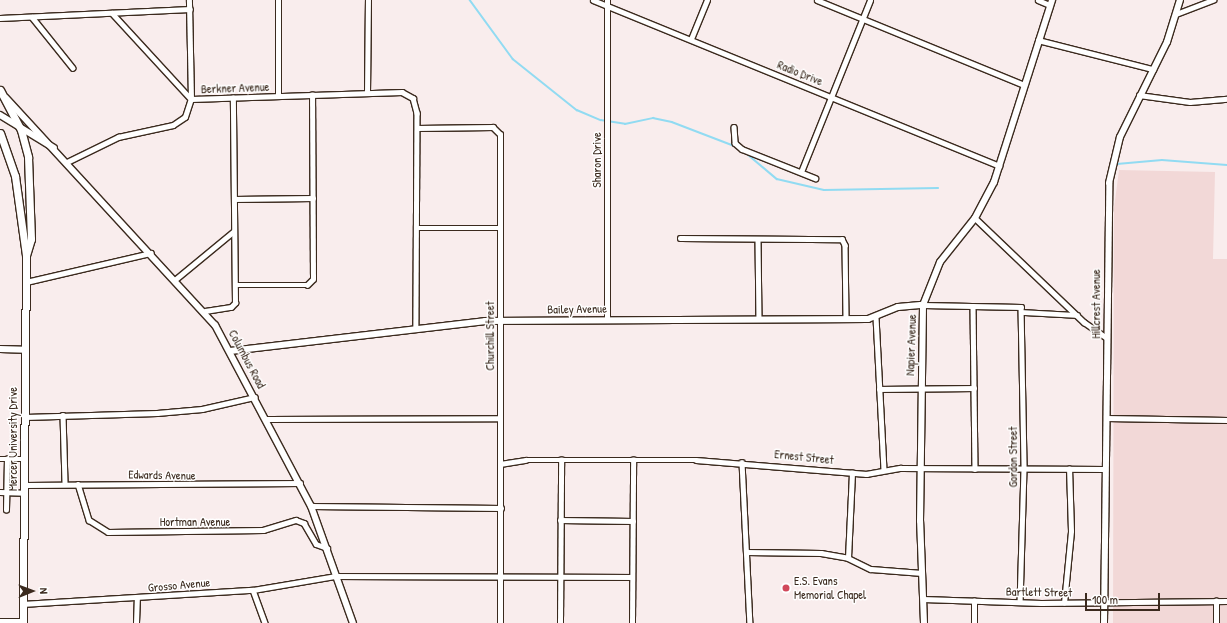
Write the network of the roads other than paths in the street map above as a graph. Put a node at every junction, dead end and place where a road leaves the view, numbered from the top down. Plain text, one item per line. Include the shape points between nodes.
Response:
1 (189, 0) edge
2 (278, 0) edge
3 (368, 0) edge
4 (593, 0) edge
5 (607, 0) edge
6 (707, 0) edge
7 (816, 0) edge
8 (870, 0) edge
9 (1038, 0) edge
10 (1180, 0) edge
11 (1213, 0) edge
12 (1051, 2) edge
13 (607, 6) junction
14 (190, 9) junction
15 (112, 13) junction
16 (1176, 14) junction
17 (32, 17) junction
18 (0, 18) edge
19 (863, 19) junction
20 (691, 39) junction
21 (1038, 40) junction
22 (73, 68) dead end
23 (1153, 68) junction
24 (1024, 85) junction
25 (0, 90) edge
26 (367, 93) junction
27 (312, 95) junction
28 (1140, 95) junction
29 (278, 96) junction
30 (830, 96) junction
31 (6, 98) junction
32 (233, 98) junction
33 (191, 99) junction
34 (1227, 99) edge
35 (0, 115) edge
36 (734, 127) dead end
37 (417, 128) junction
38 (21, 130) junction
39 (0, 133) edge
40 (54, 148) junction
41 (67, 162) junction
42 (999, 166) junction
43 (801, 172) junction
44 (815, 178) dead end
45 (313, 198) junction
46 (234, 199) junction
47 (976, 218) junction
48 (416, 228) junction
49 (499, 228) junction
50 (234, 231) junction
51 (680, 238) dead end
52 (758, 239) junction
53 (151, 253) junction
54 (26, 255) junction
55 (176, 279) junction
56 (26, 282) junction
57 (235, 285) junction
58 (923, 306) junction
59 (973, 306) junction
60 (205, 311) junction
61 (1022, 312) junction
62 (1077, 315) junction
63 (876, 317) junction
64 (607, 319) junction
65 (759, 319) junction
66 (846, 319) junction
67 (500, 321) junction
68 (416, 328) junction
69 (1107, 338) junction
70 (0, 350) edge
71 (25, 350) junction
72 (231, 351) junction
73 (920, 388) junction
74 (974, 388) junction
75 (879, 389) junction
76 (255, 397) junction
77 (62, 415) junction
78 (24, 417) junction
79 (500, 418) junction
80 (1106, 418) junction
81 (267, 419) junction
82 (1227, 420) edge
83 (0, 459) edge
84 (7, 459) junction
85 (24, 459) junction
86 (561, 460) junction
87 (633, 460) junction
88 (742, 462) junction
89 (500, 464) junction
90 (1069, 468) junction
91 (1105, 468) junction
92 (884, 469) junction
93 (920, 469) junction
94 (975, 469) junction
95 (1024, 469) junction
96 (852, 473) junction
97 (300, 483) junction
98 (65, 484) junction
99 (78, 484) junction
100 (25, 485) junction
101 (0, 492) edge
102 (6, 492) junction
103 (24, 493) junction
104 (311, 506) junction
105 (501, 508) junction
106 (6, 510) dead end
107 (560, 520) junction
108 (633, 521) junction
109 (327, 548) junction
110 (746, 552) junction
111 (848, 558) junction
112 (922, 573) junction
113 (336, 576) junction
114 (501, 576) junction
115 (560, 576) junction
116 (632, 577) junction
117 (254, 590) junction
118 (137, 599) junction
119 (923, 599) junction
120 (974, 601) junction
121 (1216, 601) junction
122 (1227, 601) edge
123 (1020, 602) junction
124 (1104, 602) junction
125 (1064, 603) junction
126 (22, 604) junction
127 (0, 621) edge
128 (23, 622) edge
129 (136, 623) edge
130 (265, 623) edge
131 (353, 623) edge
132 (500, 623) edge
133 (560, 623) edge
134 (632, 623) edge
135 (750, 623) edge
136 (924, 623) edge
137 (974, 623) edge
138 (1104, 623) edge
139 (1216, 623) edge

1 - 14 street
2 - 29 street
3 - 26 street
4 - 13 street, Radio Drive
5 - 13 street, Sharon Drive
6 - 20 street
7 - 19 street
8 - 19 street
9 - 12 street
10 - 16 street, Hillcrest Avenue
11 - 16 street
12 - 21 street, Napier Avenue
13 - 20 street, Radio Drive
13 - 64 street, Sharon Drive
14 - 15 street
14 - 33 street
15 - 17 street
15 - 33 street
16 - 23 street, Hillcrest Avenue
17 - 18 street
17 - 22 street
19 - 24 street
19 - 30 street
20 - 30 street, Radio Drive
21 - 23 street
21 - 24 street, Napier Avenue
23 - 28 street, Hillcrest Avenue
24 - 42 street, Napier Avenue
25 - 31 main road, Mercer University Drive
26 - 27 street, Berkner Avenue
26 - 37 street, Berkner Avenue via 404,92 415,101
27 - 29 street, Berkner Avenue
27 - 45 street
28 - 34 street via 1190,102
28 - 69 street, Hillcrest Avenue via 1120,137 1109,183
29 - 32 street, Berkner Avenue
30 - 42 street, Radio Drive
30 - 43 street
31 - 38 main road, Mercer University Drive
31 - 40 street, Columbus Road
32 - 33 street, Berkner Avenue
32 - 46 street
33 - 41 street, Berkner Avenue via 189,112 177,124 118,137
35 - 38 street, Columbus Road
36 - 43 street via 735,143 742,149
37 - 48 street
37 - 49 street, Churchill Street via 498,130
38 - 40 street, Columbus Road
38 - 54 main road, Mercer University Drive via 31,173 30,239
39 - 54 main road, Mercer University Drive via 15,176
40 - 41 street, Columbus Road
41 - 53 street, Columbus Road
42 - 47 street, Napier Avenue
43 - 44 street
45 - 46 street
45 - 57 street via 311,283
46 - 50 street
47 - 58 street, Napier Avenue via 940,262
47 - 62 street
48 - 49 street
48 - 68 street
49 - 67 street, Churchill Street
50 - 55 street
50 - 57 street
51 - 52 street
52 - 65 street
52 - 66 street via 844,240
53 - 55 street, Columbus Road
53 - 56 street
54 - 56 main road, Mercer University Drive
55 - 60 street, Columbus Road
56 - 71 main road, Mercer University Drive
57 - 60 street via 233,306
58 - 59 street
58 - 63 street, Bailey Avenue via 898,307
58 - 73 street, Napier Avenue
59 - 61 street via 1017,306
59 - 74 street
60 - 72 street, Columbus Road
61 - 62 street
61 - 95 street, Gordon Street
62 - 69 street
63 - 66 street, Bailey Avenue
63 - 75 street
64 - 65 street, Bailey Avenue
64 - 67 street, Bailey Avenue
65 - 66 street, Bailey Avenue
67 - 68 street, Bailey Avenue
67 - 79 street, Churchill Street
68 - 72 street, Bailey Avenue
69 - 80 street, Hillcrest Avenue
70 - 71 street
71 - 78 main road, Mercer University Drive
72 - 76 street, Columbus Road
73 - 74 street
73 - 75 street
73 - 93 street, Napier Avenue
74 - 94 street
75 - 92 street
76 - 77 street via 202,409
76 - 81 street, Columbus Road
77 - 78 street
77 - 98 street
78 - 85 main road, Mercer University Drive
79 - 81 street
79 - 89 street, Churchill Street
80 - 82 street
80 - 91 street, Hillcrest Avenue
81 - 97 street, Columbus Road
83 - 84 street
84 - 85 street
84 - 102 street
85 - 100 main road, Mercer University Drive
86 - 87 street, Ernest Street
86 - 89 street, Ernest Street
86 - 107 street
87 - 88 street, Ernest Street
87 - 108 street
88 - 96 street, Ernest Street
88 - 110 street
89 - 105 street, Churchill Street
90 - 91 street, Ernest Street
90 - 95 street, Ernest Street
90 - 125 street via 1071,531
91 - 124 street, Hillcrest Avenue
92 - 93 street, Ernest Street
92 - 96 street, Ernest Street
93 - 94 street, Ernest Street
93 - 112 street, Napier Avenue
94 - 95 street, Ernest Street
95 - 123 street, Gordon Street
96 - 111 street
97 - 99 street, Edwards Avenue
97 - 104 street, Columbus Road
98 - 99 street, Edwards Avenue
98 - 100 street, Edwards Avenue
99 - 109 street, Hortman Avenue via 89,520 108,532 239,532 263,530 296,520 304,523 316,544
100 - 103 main road, Mercer University Drive
101 - 102 street
102 - 103 street
102 - 106 street
103 - 126 main road, Mercer University Drive
104 - 105 street
104 - 109 street, Columbus Road
105 - 114 street, Churchill Street
107 - 108 street
107 - 115 street
108 - 116 street
109 - 113 street, Columbus Road
110 - 111 street via 821,553
110 - 135 street
111 - 112 street via 871,568
112 - 119 street, Napier Avenue
113 - 114 street, Grosso Avenue
113 - 117 street, Grosso Avenue
113 - 131 street, Columbus Road
114 - 115 street, Grosso Avenue
114 - 132 street, Churchill Street
115 - 116 street, Grosso Avenue
115 - 133 street
116 - 134 street
117 - 118 street, Grosso Avenue
117 - 130 street
118 - 126 street, Grosso Avenue
118 - 129 street
119 - 120 street, Bartlett Street
119 - 136 street, Napier Avenue
120 - 123 street, Bartlett Street
120 - 137 street
121 - 122 street, Bartlett Street
121 - 124 street, Bartlett Street
121 - 139 street
123 - 125 street, Bartlett Street
124 - 125 street, Bartlett Street
124 - 138 street, Hillcrest Avenue
126 - 128 main road, Mercer University Drive
127 - 128 street

